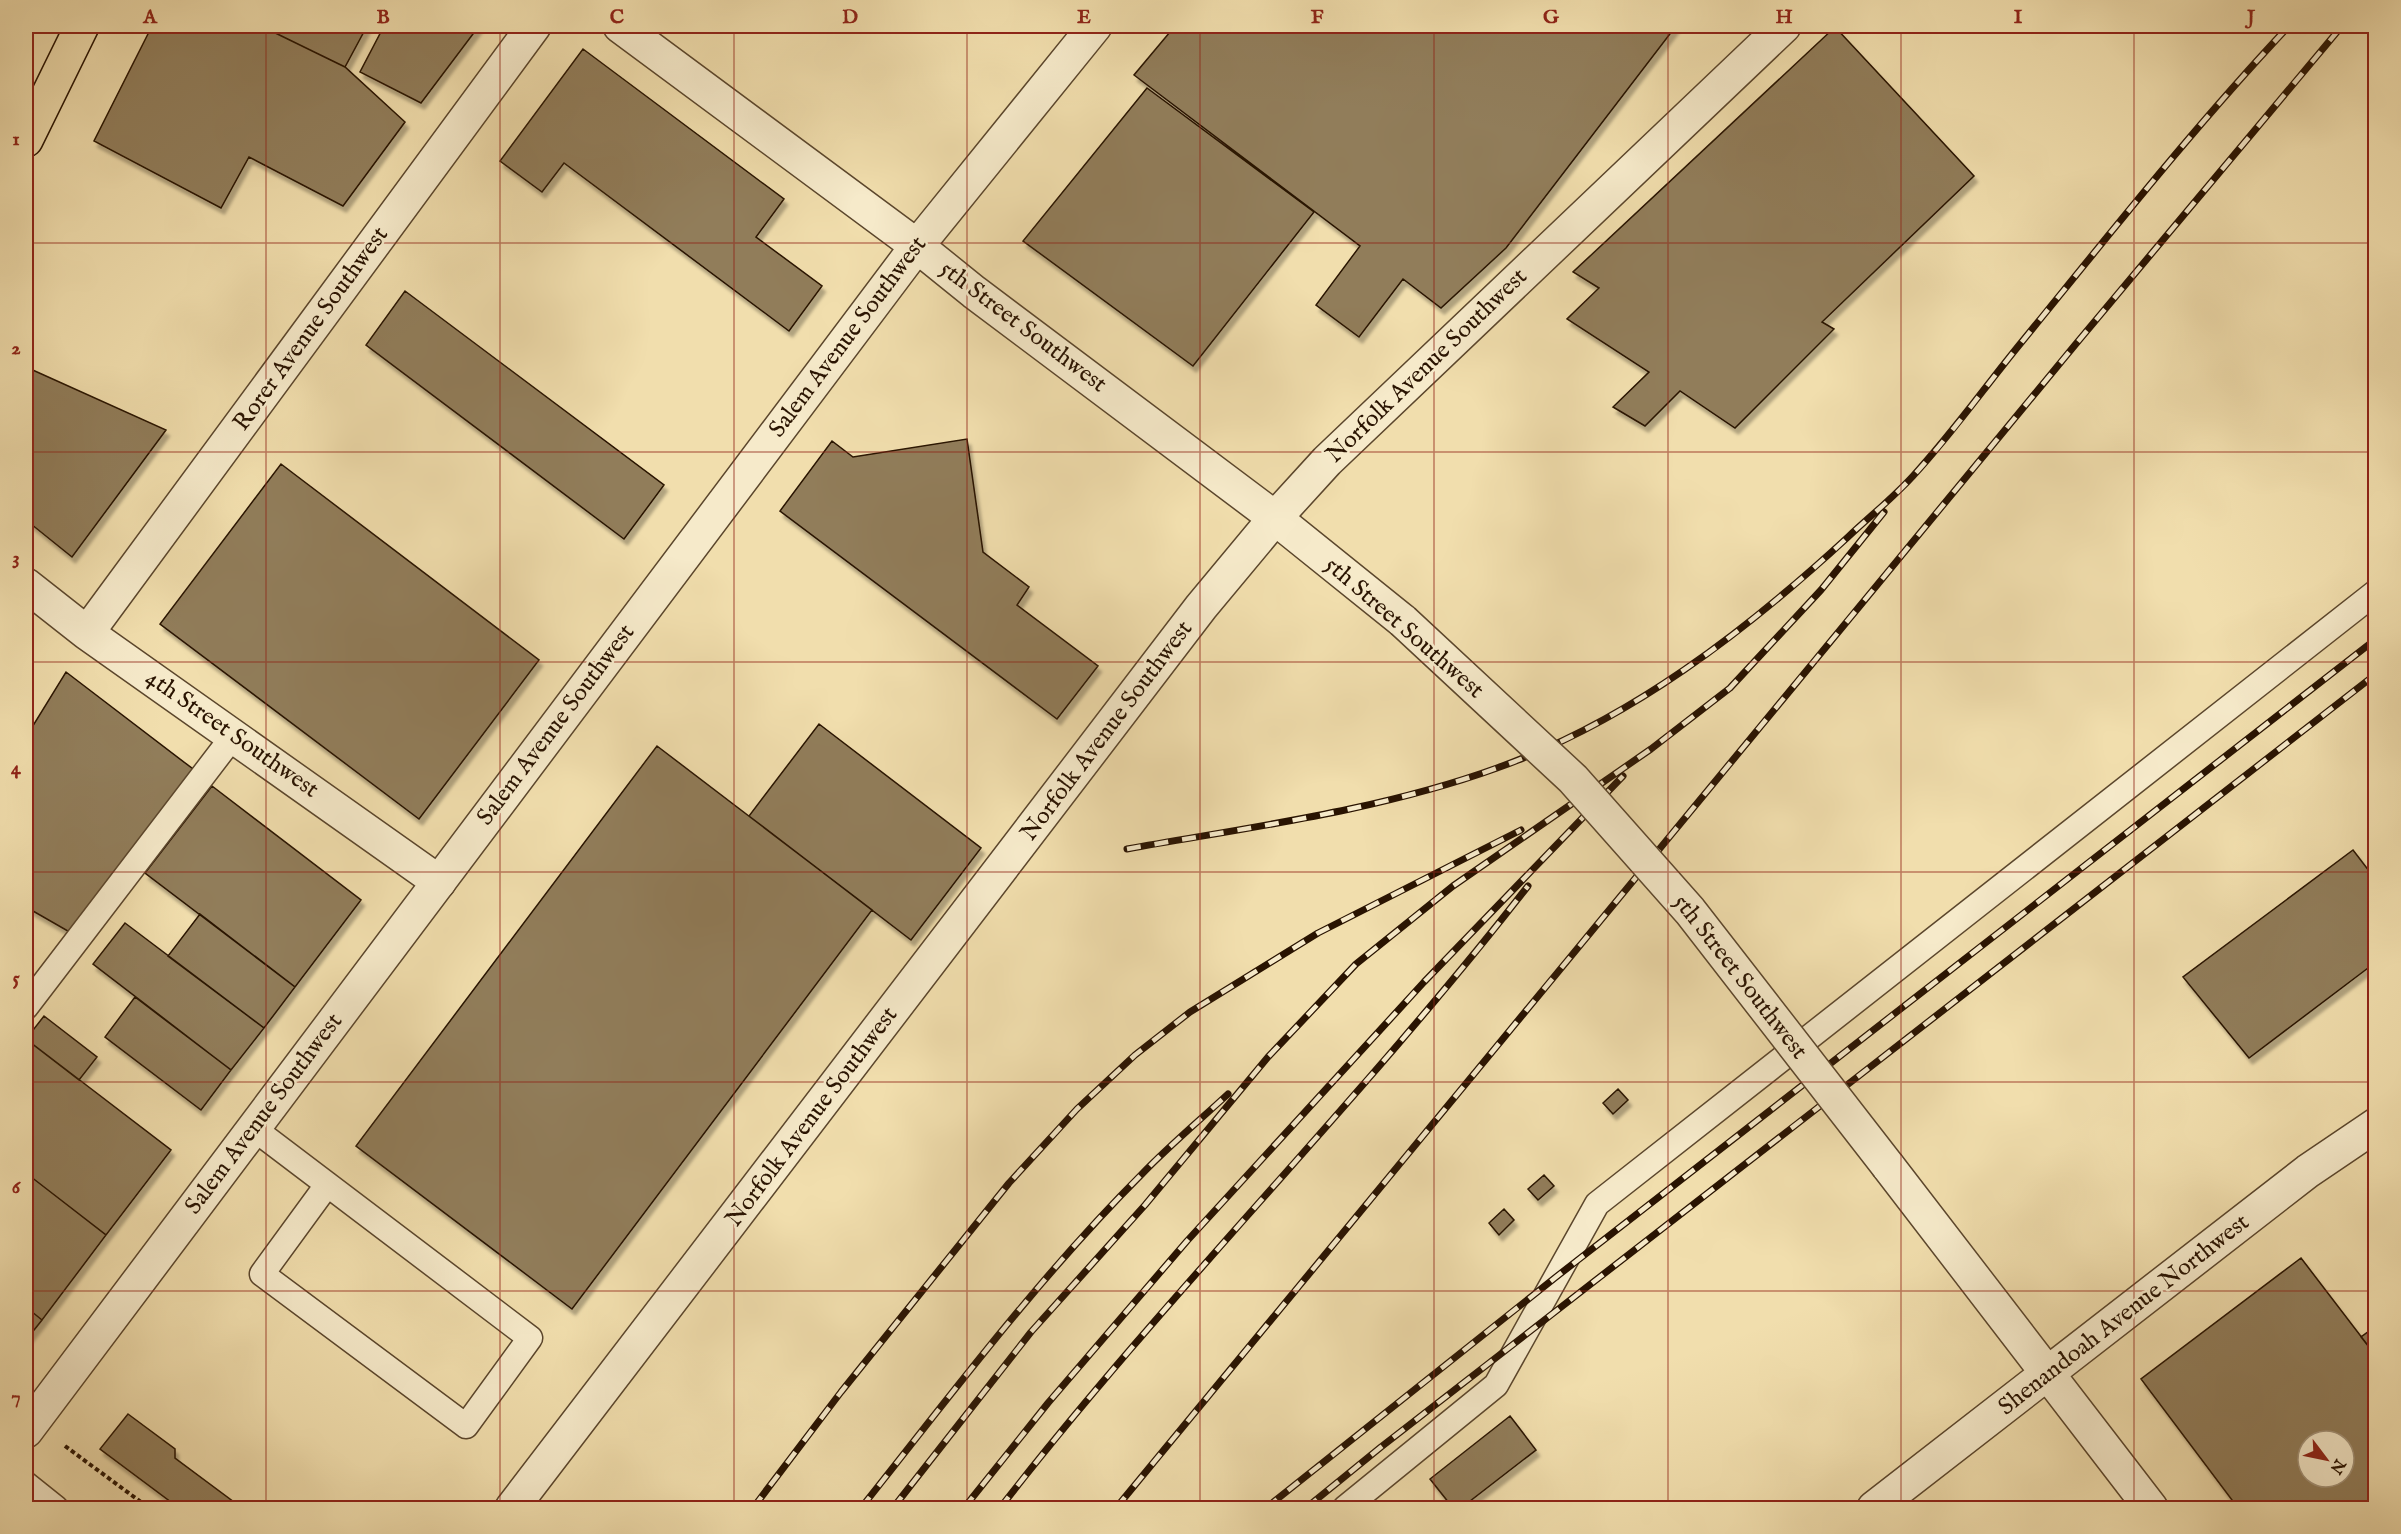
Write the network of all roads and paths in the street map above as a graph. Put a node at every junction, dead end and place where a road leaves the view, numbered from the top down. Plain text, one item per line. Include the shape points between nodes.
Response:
1 (82, 26) edge
2 (534, 26) edge
3 (620, 26) edge
4 (1095, 26) edge
5 (1784, 26) edge
6 (26, 138) edge
7 (917, 246) junction
8 (1275, 518) junction
9 (26, 585) edge
10 (2376, 592) edge
11 (87, 633) junction
12 (234, 735) junction
13 (439, 882) junction
14 (26, 1007) edge
15 (2376, 1125) edge
16 (253, 1128) junction
17 (327, 1185) junction
18 (2049, 1374) junction
19 (26, 1431) edge
20 (60, 1442) dead end
21 (26, 1484) edge
22 (56, 1509) edge
23 (149, 1509) edge
24 (512, 1509) edge
25 (1345, 1509) edge
26 (1874, 1509) edge
27 (2151, 1509) edge

1 - 6 main road
2 - 11 street, Rorer Avenue Southwest
3 - 7 street, 5th Street Southwest
4 - 7 street, Salem Avenue Southwest
5 - 8 street, Norfolk Avenue Southwest via 1327,461
7 - 8 street, 5th Street Southwest
7 - 13 street, Salem Avenue Southwest
8 - 18 street, 5th Street Southwest, bridge via 1403,621 1573,779 1690,911
8 - 24 street, Norfolk Avenue Southwest via 1201,607
9 - 11 street, 4th Street Southwest
10 - 25 lane via 1597,1204 1496,1385
11 - 12 street, 4th Street Southwest
12 - 13 street, 4th Street Southwest
12 - 14 lane
13 - 16 street, Salem Avenue Southwest
15 - 18 street, Shenandoah Avenue Northwest via 2308,1171
16 - 17 lane
16 - 19 street, Salem Avenue Southwest
17 - 17 lane via 530,1338 466,1426 261,1274
18 - 26 street, Shenandoah Avenue Northwest
18 - 27 street, 5th Street Southwest
20 - 23 path
21 - 22 lane

